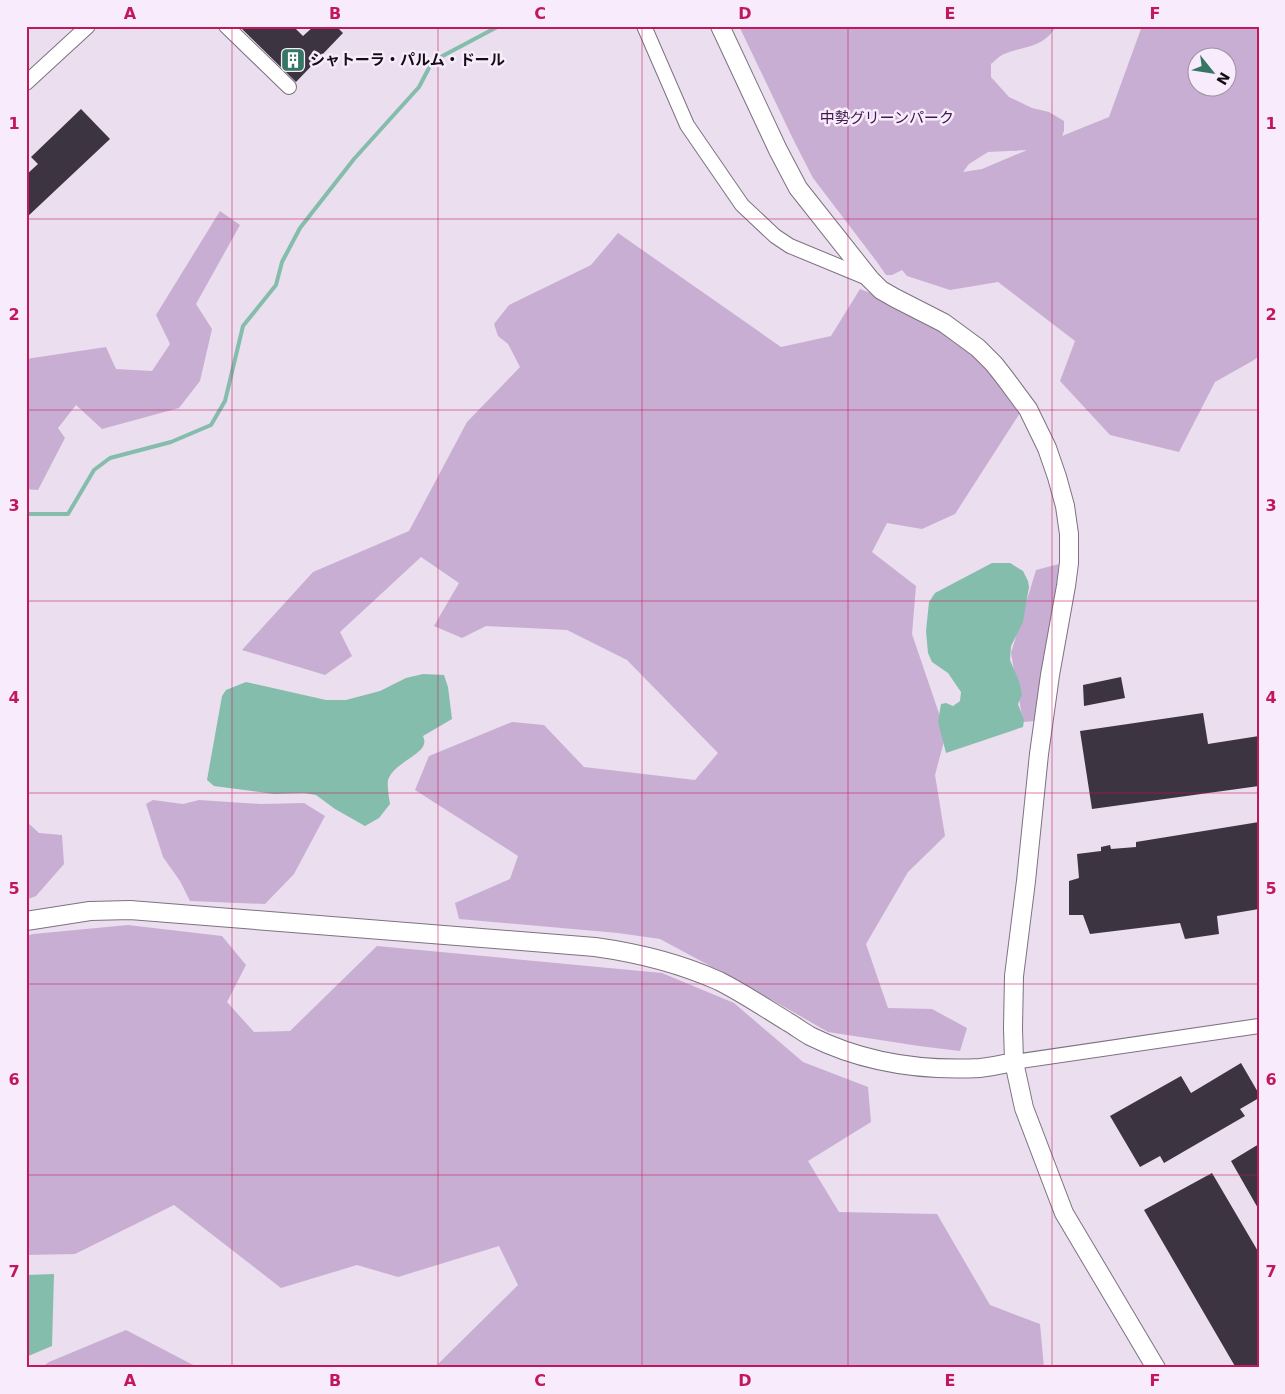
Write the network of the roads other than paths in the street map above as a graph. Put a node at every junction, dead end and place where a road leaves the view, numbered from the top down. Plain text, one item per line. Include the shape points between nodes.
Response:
1 (88, 26) edge
2 (226, 26) edge
3 (644, 26) edge
4 (720, 26) edge
5 (26, 82) edge
6 (289, 87) dead end
7 (870, 279) junction
8 (26, 921) edge
9 (1259, 1026) edge
10 (1014, 1062) junction
11 (1156, 1368) edge

1 - 5 street
2 - 6 street
3 - 7 street via 687,125 742,205 790,246
4 - 7 street via 798,188
7 - 10 street via 895,298 950,327 978,348 1000,371 1036,424 1050,455 1065,506 1069,563 1039,754 1014,976
8 - 10 street via 90,911 130,910 632,952 718,981 810,1036 882,1061 947,1068 982,1068
9 - 10 street
10 - 11 street via 1024,1108 1064,1213

